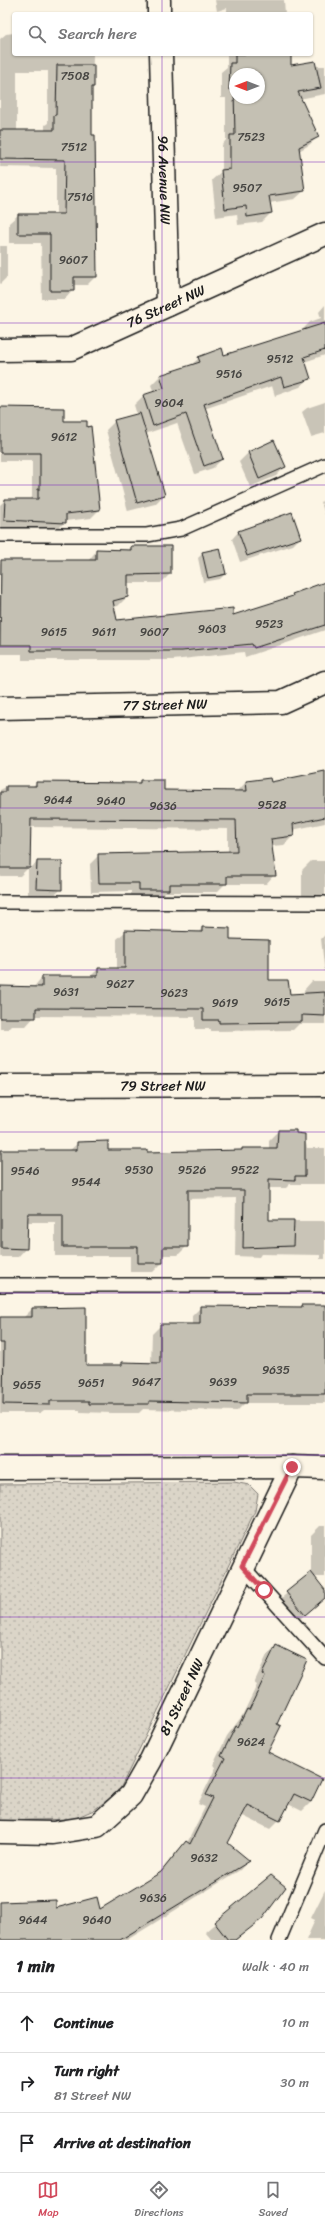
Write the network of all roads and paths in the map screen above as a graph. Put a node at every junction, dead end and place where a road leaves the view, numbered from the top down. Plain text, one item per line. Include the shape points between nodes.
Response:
1 (159, 0) edge
2 (159, 12) edge
3 (160, 56) edge
4 (325, 234) edge
5 (168, 305) junction
6 (0, 350) edge
7 (325, 465) edge
8 (0, 535) edge
9 (325, 682) edge
10 (0, 708) edge
11 (0, 902) edge
12 (325, 903) edge
13 (325, 1085) edge
14 (0, 1086) edge
15 (0, 1285) edge
16 (325, 1285) edge
17 (292, 1467) junction
18 (0, 1468) edge
19 (325, 1468) edge
20 (242, 1566) junction
21 (325, 1658) edge
22 (325, 1830) edge
23 (0, 1832) edge
24 (279, 1940) edge

1 - 2 street
3 - 5 street, 96 Avenue NW
4 - 5 street, 76 Street NW
5 - 6 street, 76 Street NW via 71,349
7 - 8 lane via 181,529 147,535
9 - 10 street, 77 Street NW via 281,702
11 - 12 lane
13 - 14 street, 79 Street NW
15 - 16 lane
17 - 18 street
17 - 19 street
17 - 20 street, 81 Street NW
20 - 21 lane
20 - 23 street, 81 Street NW via 151,1760 131,1795 97,1826 53,1833
22 - 24 lane

